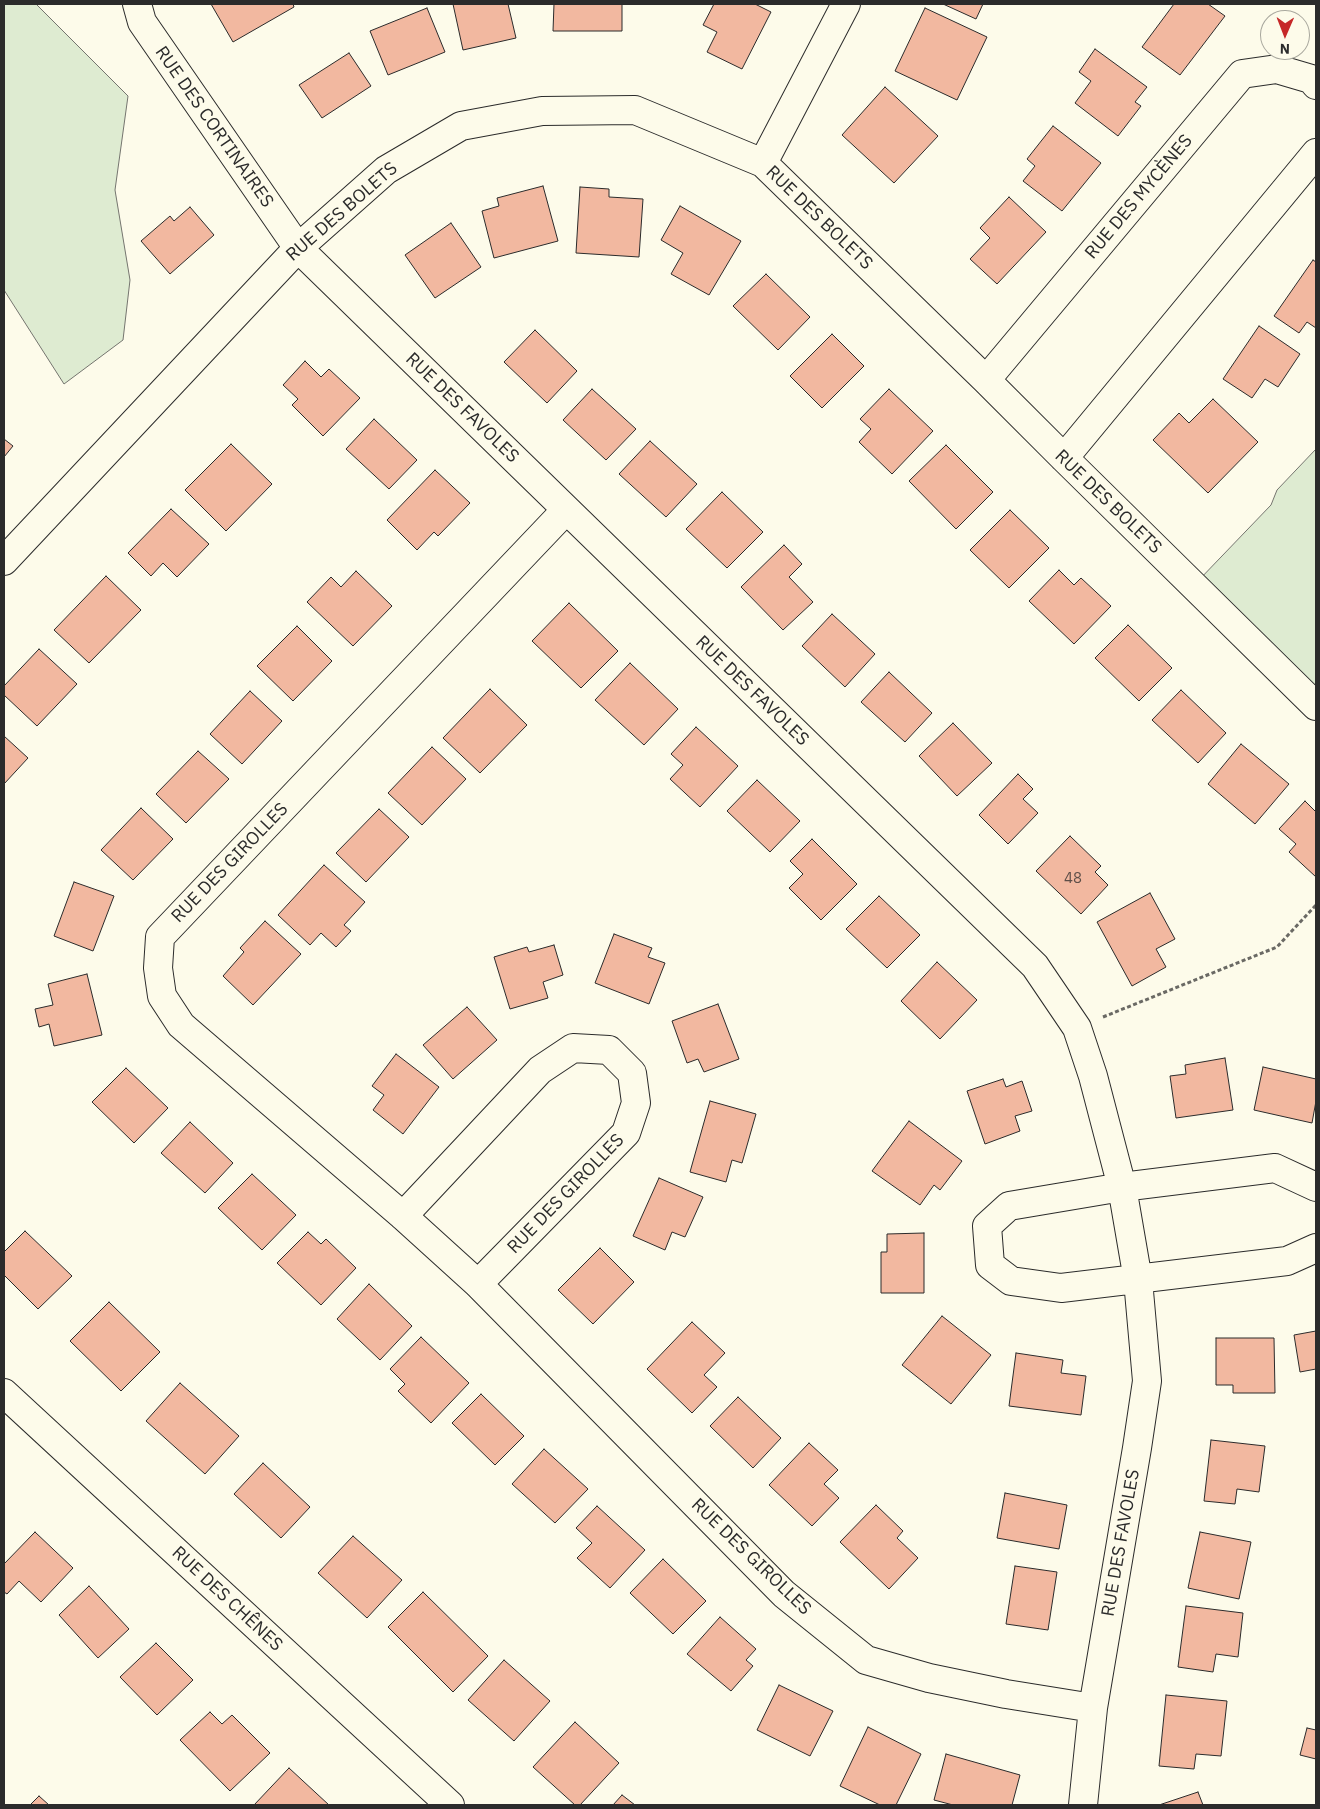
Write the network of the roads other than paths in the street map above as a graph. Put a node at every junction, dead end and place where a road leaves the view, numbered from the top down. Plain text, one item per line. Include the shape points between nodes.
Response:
1 (137, 4) edge
2 (846, 4) edge
3 (1316, 85) edge
4 (1316, 153) edge
5 (763, 163) junction
6 (298, 248) junction
7 (986, 380) junction
8 (1064, 458) junction
9 (566, 510) junction
10 (4, 560) edge
11 (1316, 706) edge
12 (1122, 1187) junction
13 (1316, 1187) edge
14 (402, 1216) junction
15 (1316, 1248) edge
16 (1138, 1280) junction
17 (478, 1284) junction
18 (4, 1393) edge
19 (1092, 1708) junction
20 (450, 1805) edge
21 (1083, 1805) edge

1 - 6 street, RUE DES CORTINAIRES via 142,22
2 - 5 street
3 - 7 street, RUE DES MYCÈNES via 1311,79 1277,69 1242,74
4 - 8 street
5 - 6 street, RUE DES BOLETS via 636,110 542,111 461,126 386,170
5 - 7 street, RUE DES BOLETS
6 - 9 street, RUE DES FAVOLES
6 - 10 street, RUE DES BOLETS
7 - 8 street, RUE DES BOLETS
8 - 11 street, RUE DES BOLETS
9 - 12 street, RUE DES FAVOLES via 1035,966 1077,1028
9 - 14 street, RUE DES GIROLLES via 160,937 158,968 162,996 181,1025
12 - 13 street via 1275,1168
12 - 16 street, RUE DES FAVOLES
12 - 16 street via 1009,1206 987,1226 990,1265 1011,1282 1061,1288
14 - 17 street, RUE DES GIROLLES
14 - 17 street, RUE DES GIROLLES via 540,1070 573,1048 609,1050 632,1073 636,1103 626,1133
15 - 16 street via 1287,1261
16 - 19 street, RUE DES FAVOLES via 1147,1381
17 - 19 street, RUE DES GIROLLES via 784,1594 866,1660 929,1678
18 - 20 street, RUE DES CHÊNES
19 - 21 street, RUE DES FAVOLES

